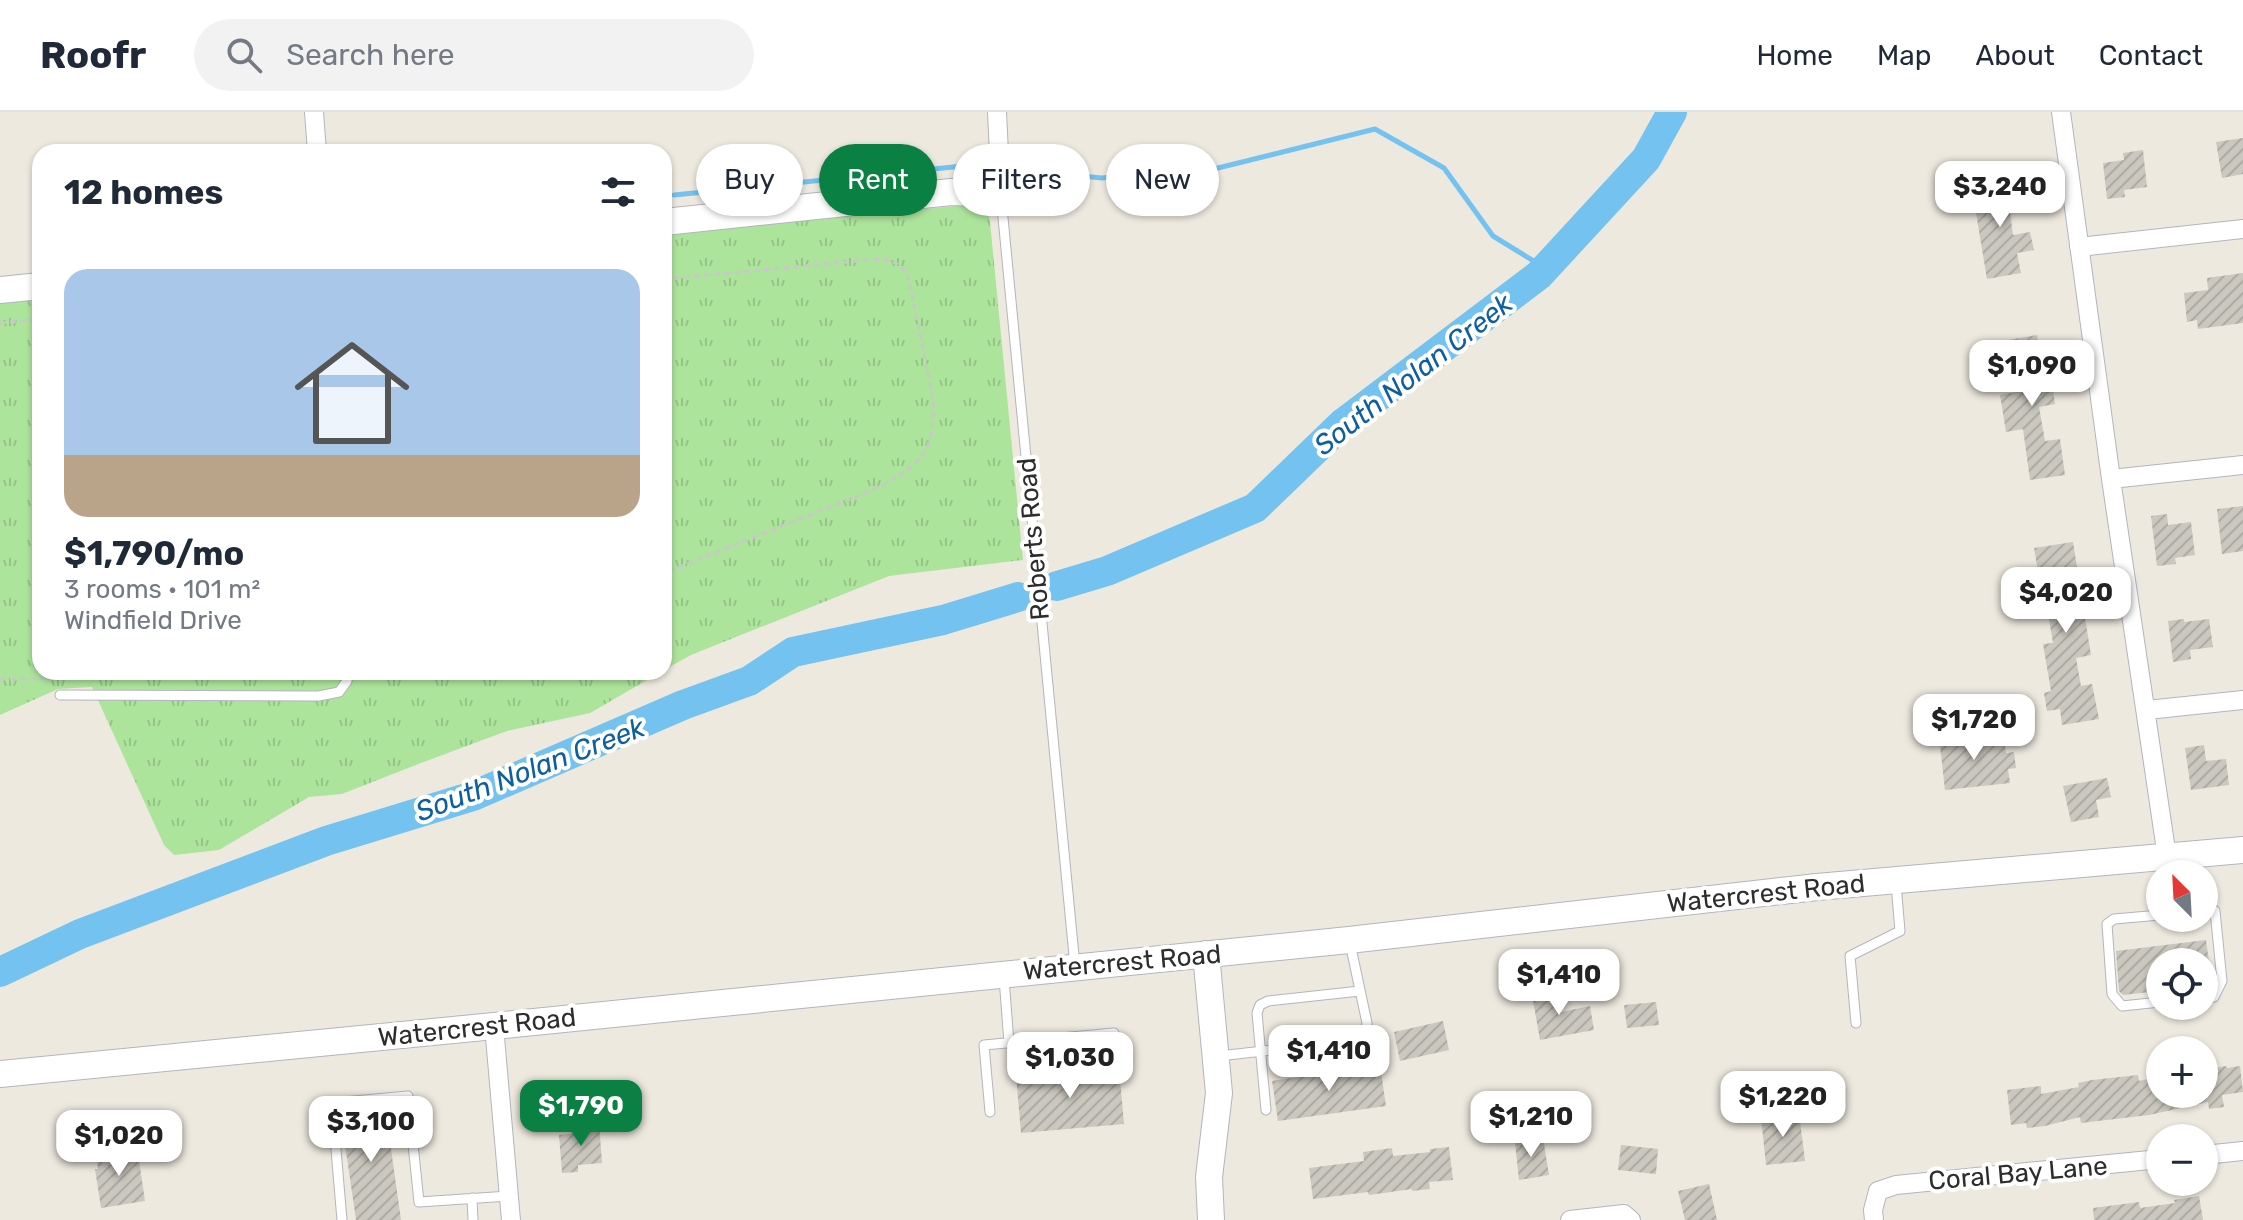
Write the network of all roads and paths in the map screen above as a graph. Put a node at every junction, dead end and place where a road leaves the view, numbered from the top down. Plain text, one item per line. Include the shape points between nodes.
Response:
1 (314, 112) edge
2 (997, 112) edge
3 (2061, 112) edge
4 (316, 144) edge
5 (999, 144) edge
6 (953, 192) edge
7 (1003, 216) edge
8 (672, 221) edge
9 (2243, 229) edge
10 (2079, 247) junction
11 (672, 278) edge
12 (32, 287) edge
13 (0, 290) edge
14 (32, 320) edge
15 (0, 323) edge
16 (2243, 465) edge
17 (2111, 479) junction
18 (672, 570) edge
19 (0, 679) edge
20 (32, 679) edge
21 (347, 680) edge
22 (60, 695) dead end
23 (2243, 700) edge
24 (2147, 710) junction
25 (2243, 850) edge
26 (2180, 859) junction
27 (1895, 880) junction
28 (2146, 916) edge
29 (2217, 932) edge
30 (1349, 940) junction
31 (1206, 954) junction
32 (1075, 966) junction
33 (1004, 973) junction
34 (2218, 989) edge
35 (1360, 991) junction
36 (2146, 1003) edge
37 (1856, 1023) dead end
38 (494, 1026) junction
39 (1114, 1033) dead end
40 (1009, 1043) junction
41 (1260, 1051) junction
42 (1216, 1057) junction
43 (0, 1074) edge
44 (1266, 1110) dead end
45 (990, 1112) dead end
46 (2243, 1151) edge
47 (2218, 1154) edge
48 (2146, 1160) edge
49 (509, 1196) junction
50 (472, 1198) junction
51 (342, 1220) edge
52 (473, 1220) edge
53 (511, 1220) edge
54 (1211, 1220) edge
55 (1570, 1220) edge
56 (1631, 1220) edge
57 (1874, 1220) edge

1 - 4 street
2 - 5 street, Roberts Road
3 - 10 street
6 - 8 street
7 - 32 lane, Roberts Road
9 - 10 street
10 - 17 street
11 - 18 path via 879,259 902,266 934,419 922,456 903,472 869,491
12 - 13 street
14 - 15 path
16 - 17 street
17 - 24 street
19 - 20 path
21 - 22 lane via 339,692 319,696
23 - 24 street
24 - 26 street
25 - 26 street, Watercrest Road
26 - 27 street, Watercrest Road
27 - 30 street, Watercrest Road
27 - 37 lane via 1900,931 1850,956
28 - 36 lane via 2107,924 2112,994 2122,1006
29 - 34 lane via 2222,981
30 - 31 street, Watercrest Road
30 - 35 lane
31 - 32 street, Watercrest Road
31 - 42 street
32 - 33 street, Watercrest Road
33 - 38 street, Watercrest Road
33 - 40 lane
35 - 41 lane via 1260,1005
35 - 41 lane via 1367,1023 1359,1040
38 - 43 street, Watercrest Road
38 - 49 street
39 - 40 lane
40 - 45 lane via 984,1045
41 - 42 lane
41 - 44 lane
42 - 54 street via 1219,1093 1209,1177
46 - 47 street
48 - 57 street, Coral Bay Lane via 1896,1185 1878,1191
49 - 50 lane
49 - 53 street
50 - 51 lane via 419,1202 408,1096 332,1103
50 - 52 lane
55 - 56 street via 1624,1214

